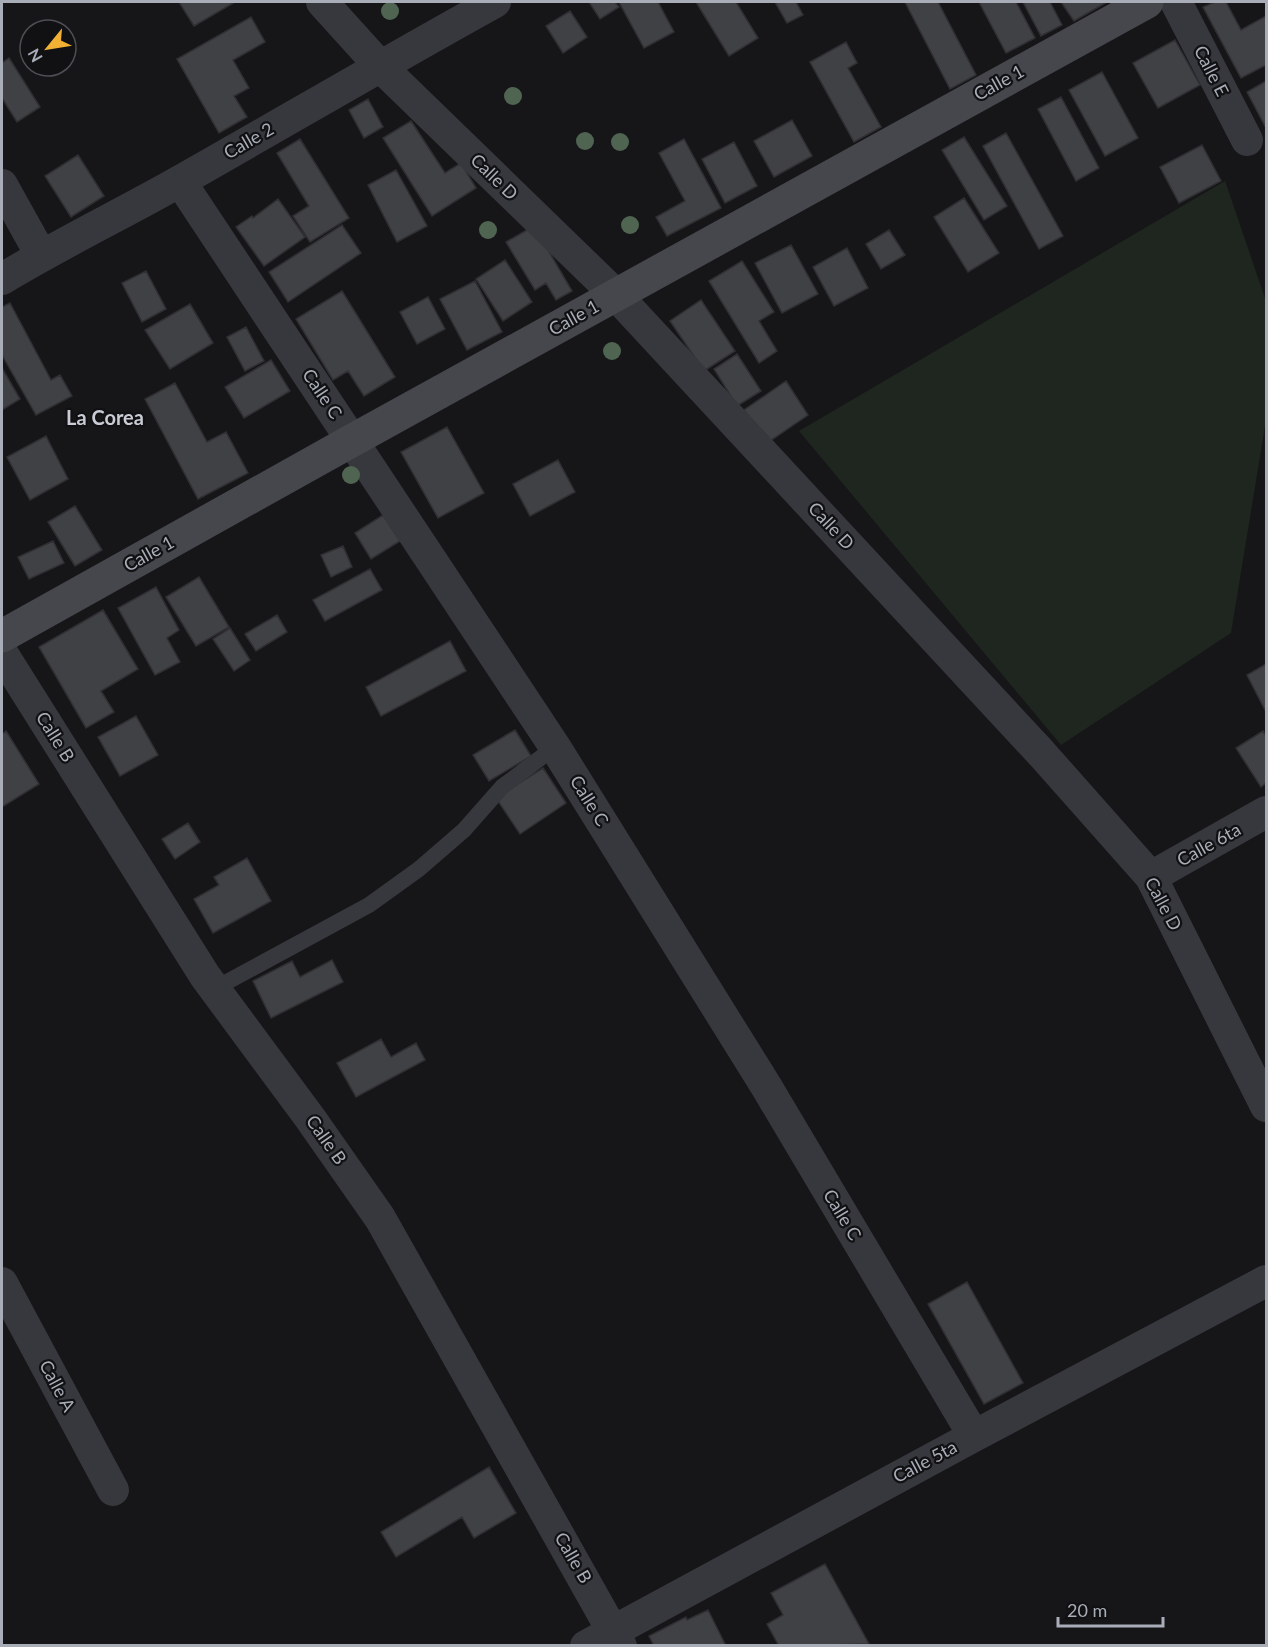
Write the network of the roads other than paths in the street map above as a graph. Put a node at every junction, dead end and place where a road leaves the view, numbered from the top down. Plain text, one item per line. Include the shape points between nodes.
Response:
1 (322, 2) edge
2 (495, 2) edge
3 (1147, 2) edge
4 (1176, 2) edge
5 (379, 65) junction
6 (1247, 140) dead end
7 (180, 181) junction
8 (2, 185) edge
9 (41, 255) junction
10 (2, 279) edge
11 (616, 295) junction
12 (353, 440) junction
13 (2, 636) edge
14 (2, 653) edge
15 (555, 747) junction
16 (1266, 812) edge
17 (1151, 877) junction
18 (214, 988) junction
19 (1266, 1106) edge
20 (1266, 1281) edge
21 (2, 1283) edge
22 (974, 1436) junction
23 (113, 1490) dead end
24 (617, 1638) edge
25 (586, 1646) edge

1 - 5 street, Calle D
2 - 5 street, Calle 2
3 - 11 street, Calle 1
4 - 6 street, Calle E
5 - 7 street, Calle 2
5 - 11 street, Calle D
7 - 9 street, Calle 2
7 - 12 street, Calle C
8 - 9 street
9 - 10 street, Calle 2
11 - 12 street, Calle 1
11 - 17 street, Calle D
12 - 13 street, Calle 1
12 - 15 street, Calle C
14 - 18 street, Calle B
15 - 18 lane via 502,787 464,830 419,870 369,905
15 - 22 street, Calle C via 766,1086
16 - 17 street, Calle 6ta
17 - 19 street, Calle D
18 - 24 street, Calle B via 380,1218
20 - 22 street, Calle 5ta
21 - 23 street, Calle A
22 - 24 street, Calle 5ta
24 - 25 street, Calle 5ta

